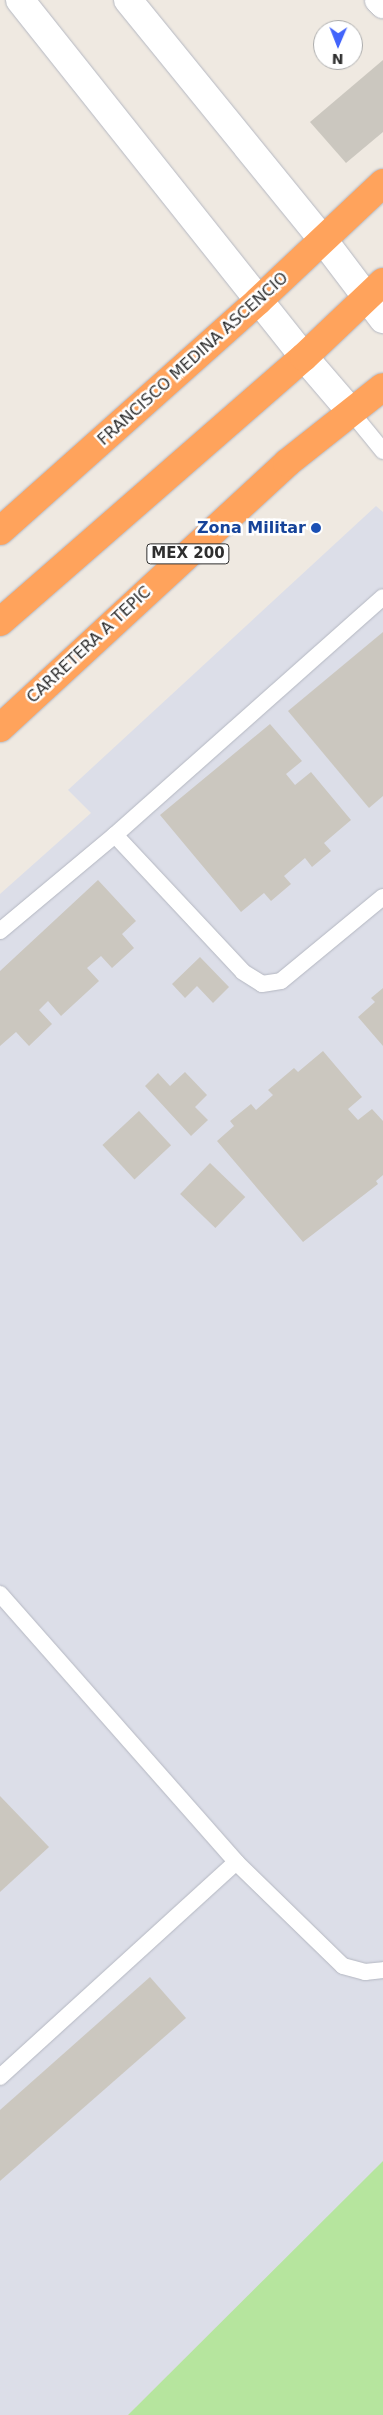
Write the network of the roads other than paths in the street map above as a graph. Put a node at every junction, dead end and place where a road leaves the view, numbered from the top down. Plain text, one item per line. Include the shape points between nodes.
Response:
1 (20, 0) edge
2 (128, 0) edge
3 (380, 0) edge
4 (383, 4) edge
5 (383, 183) edge
6 (324, 241) junction
7 (375, 290) edge
8 (258, 301) junction
9 (383, 319) edge
10 (304, 357) junction
11 (383, 387) edge
12 (352, 413) junction
13 (383, 451) edge
14 (0, 531) edge
15 (383, 597) edge
16 (0, 622) edge
17 (0, 728) edge
18 (115, 835) junction
19 (383, 897) edge
20 (0, 930) edge
21 (0, 1594) edge
22 (236, 1862) junction
23 (383, 1970) edge
24 (0, 2076) edge

1 - 8 street
2 - 6 street
3 - 4 street
5 - 6 highway, FRANCISCO MEDINA ASCENCIO
6 - 7 street
6 - 8 highway, FRANCISCO MEDINA ASCENCIO
7 - 9 street
7 - 10 highway
8 - 10 street
8 - 14 highway, FRANCISCO MEDINA ASCENCIO
10 - 12 street
10 - 16 highway
11 - 12 highway, CARRETERA A TEPIC / MEX 200
12 - 13 lane
12 - 17 highway, CARRETERA A TEPIC / MEX 200 via 287,463
15 - 18 lane
18 - 19 lane via 243,972 262,984 281,981
18 - 20 lane
21 - 22 lane
22 - 23 lane via 343,1966 365,1972
22 - 24 lane

